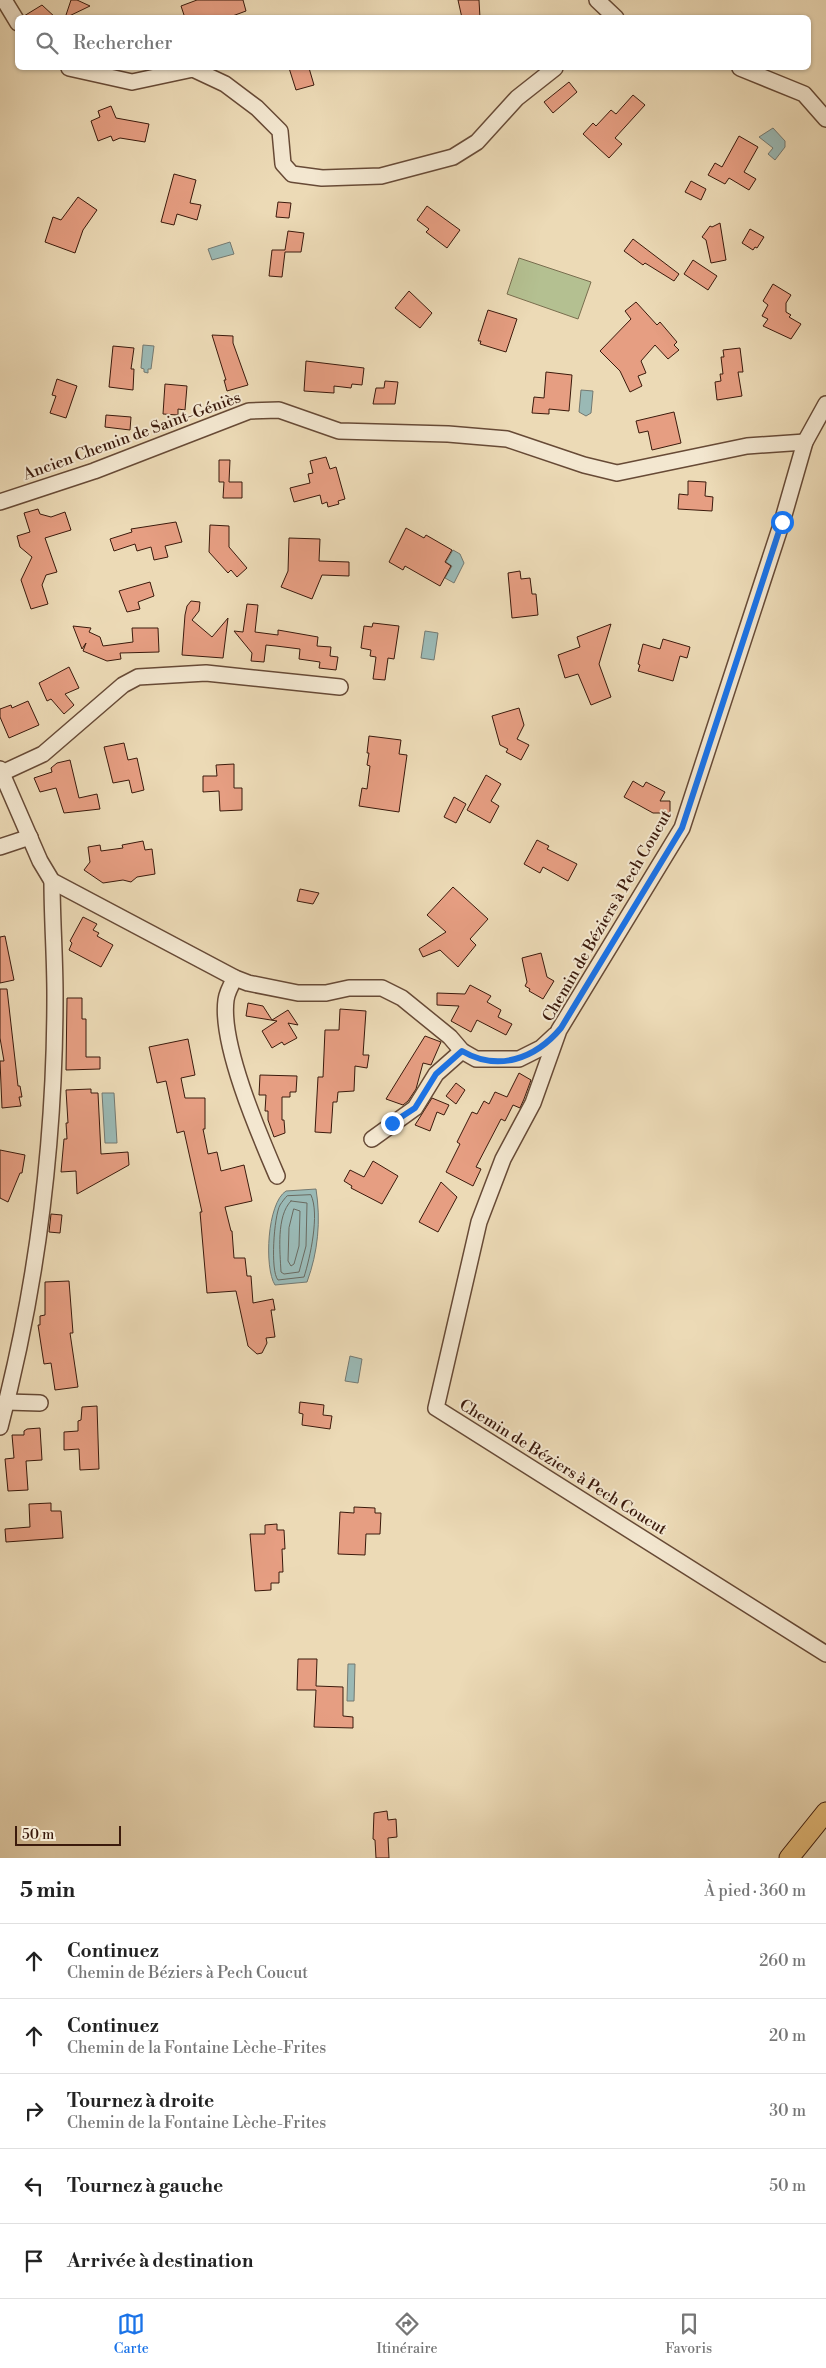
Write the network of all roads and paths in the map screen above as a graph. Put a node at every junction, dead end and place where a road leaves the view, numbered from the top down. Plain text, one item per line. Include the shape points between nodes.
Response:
1 (4, 0) edge
2 (597, 0) edge
3 (613, 15) edge
4 (15, 18) edge
5 (78, 70) edge
6 (188, 70) edge
7 (195, 70) edge
8 (552, 70) edge
9 (745, 70) edge
10 (826, 119) edge
11 (826, 404) edge
12 (805, 442) junction
13 (0, 502) edge
14 (340, 687) dead end
15 (1, 771) edge
16 (30, 837) junction
17 (0, 846) edge
18 (52, 881) junction
19 (235, 978) junction
20 (559, 1030) junction
21 (462, 1051) junction
22 (372, 1139) dead end
23 (277, 1176) dead end
24 (7, 1402) junction
25 (40, 1403) dead end
26 (0, 1427) edge
27 (826, 1654) edge
28 (826, 1812) edge
29 (789, 1858) edge

1 - 4 street
2 - 3 street
5 - 6 street via 132,82
7 - 8 street via 225,84 257,108 280,131 283,164 292,174 322,178 382,176 453,157 477,142 517,98
9 - 10 street via 804,94
11 - 12 street, Chemin de Béziers à Pech Coucut
12 - 13 street, Ancien Chemin de Saint-Géniès via 747,446 617,473 507,439 339,431 279,410 249,411 94,471
12 - 20 street, Chemin de Béziers à Pech Coucut via 682,828
14 - 15 street via 206,673 138,677 123,685 43,754
15 - 16 street
16 - 17 street
16 - 18 street
18 - 19 street
18 - 24 street via 55,995 42,1210 32,1282
19 - 21 street via 298,993 382,988 402,998 450,1037
19 - 23 street via 226,1000 226,1024 243,1090
20 - 21 street via 541,1048 519,1059 476,1059
20 - 27 street, Chemin de Béziers à Pech Coucut via 533,1103 503,1159 479,1222 436,1408
21 - 22 street via 436,1074 415,1108
24 - 25 street
24 - 26 street
28 - 29 main road

